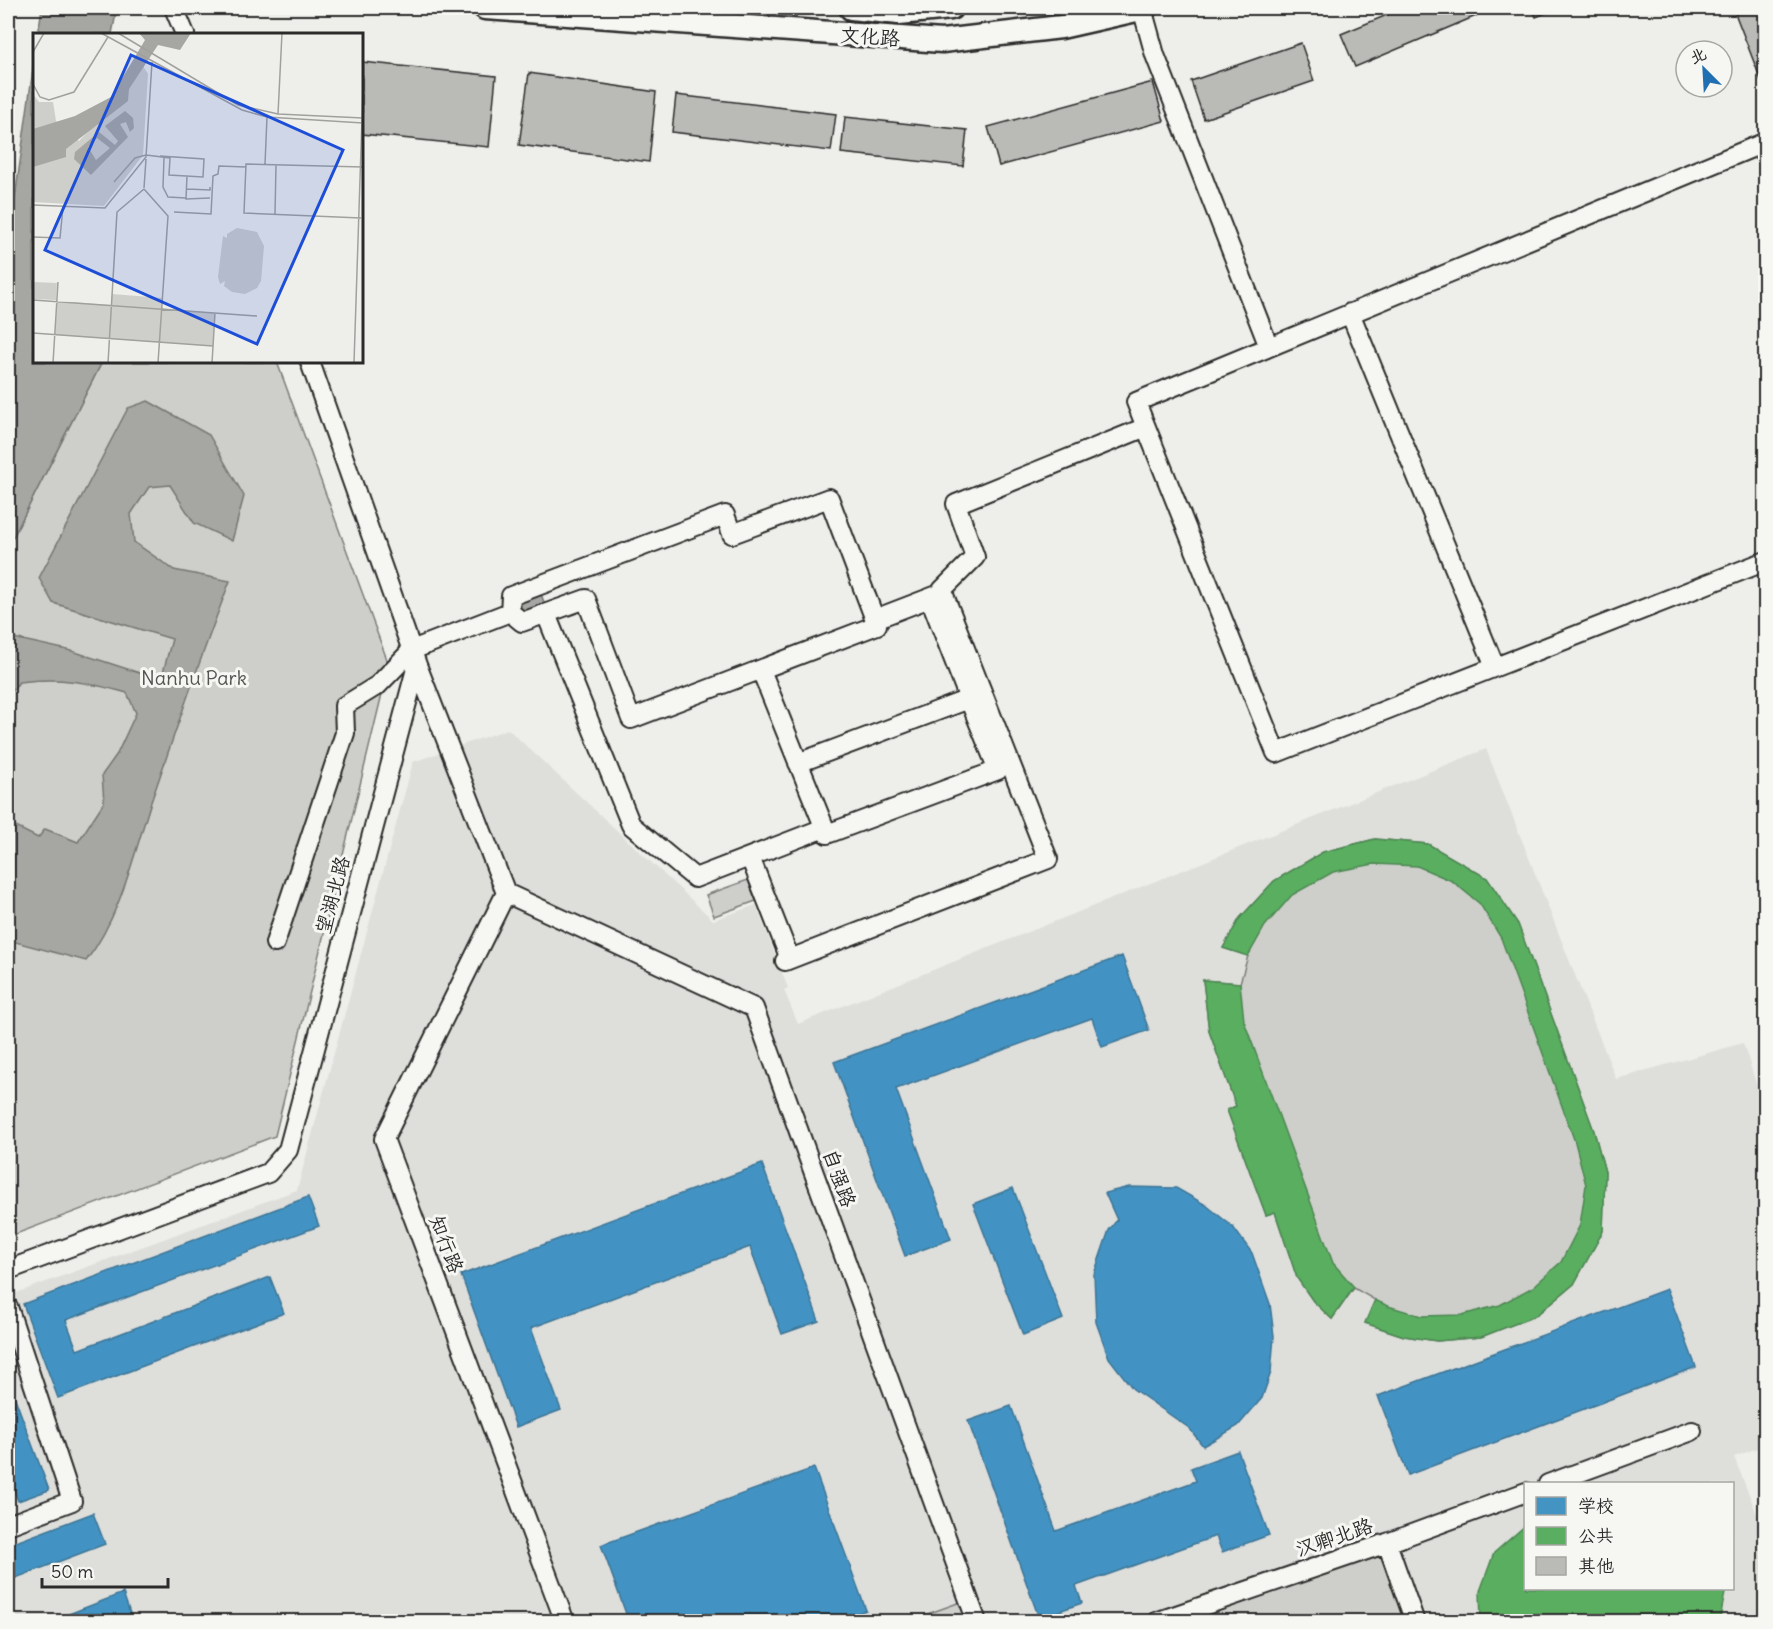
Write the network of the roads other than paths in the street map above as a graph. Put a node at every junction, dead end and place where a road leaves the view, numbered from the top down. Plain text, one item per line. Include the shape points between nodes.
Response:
1 (174, 8) edge
2 (484, 8) edge
3 (851, 8) edge
4 (951, 8) edge
5 (1143, 8) edge
6 (185, 33) edge
7 (1766, 142) edge
8 (1350, 313) junction
9 (1269, 347) junction
10 (310, 363) edge
11 (1146, 427) junction
12 (1766, 561) edge
13 (577, 572) junction
14 (937, 596) junction
15 (586, 599) junction
16 (510, 612) junction
17 (546, 614) junction
18 (875, 618) junction
19 (414, 658) junction
20 (1495, 667) junction
21 (761, 670) junction
22 (969, 699) junction
23 (798, 763) junction
24 (824, 828) junction
25 (750, 857) junction
26 (506, 893) junction
27 (274, 943) dead end
28 (8, 1270) edge
29 (8, 1307) edge
30 (1692, 1431) dead end
31 (1553, 1482) edge
32 (1524, 1493) edge
33 (8, 1525) edge
34 (1387, 1543) junction
35 (565, 1622) edge
36 (977, 1622) edge
37 (1156, 1622) edge
38 (1415, 1622) edge

1 - 6 street
2 - 5 main road, 文化路 via 942,41 1061,27
3 - 4 main road, 文化路 via 899,13
5 - 9 street via 1155,55
7 - 8 street
8 - 9 street
8 - 20 street
9 - 11 street via 1136,402
10 - 19 street
11 - 14 street via 956,504 975,556
11 - 20 street via 1276,753
12 - 20 street
13 - 15 street
13 - 16 street via 511,596
13 - 18 street via 725,515 732,534 829,498
14 - 18 street
14 - 22 street
14 - 25 street via 1048,859 788,960
15 - 17 street
15 - 21 street via 631,718
16 - 17 street via 522,622
16 - 19 street
17 - 25 street via 631,825 695,878
18 - 21 street via 877,625
19 - 26 street
19 - 27 street via 344,706 345,733
19 - 28 street, 望湖北路 via 288,1150 268,1173
21 - 23 street
22 - 23 street
22 - 24 street via 998,770 826,834
23 - 24 street
24 - 25 street
26 - 35 street, 知行路 via 384,1139
26 - 36 street, 自强路 via 754,1008
29 - 33 street via 72,1501
30 - 31 street
32 - 34 street, 汉卿北路
34 - 37 street, 汉卿北路
34 - 38 street

